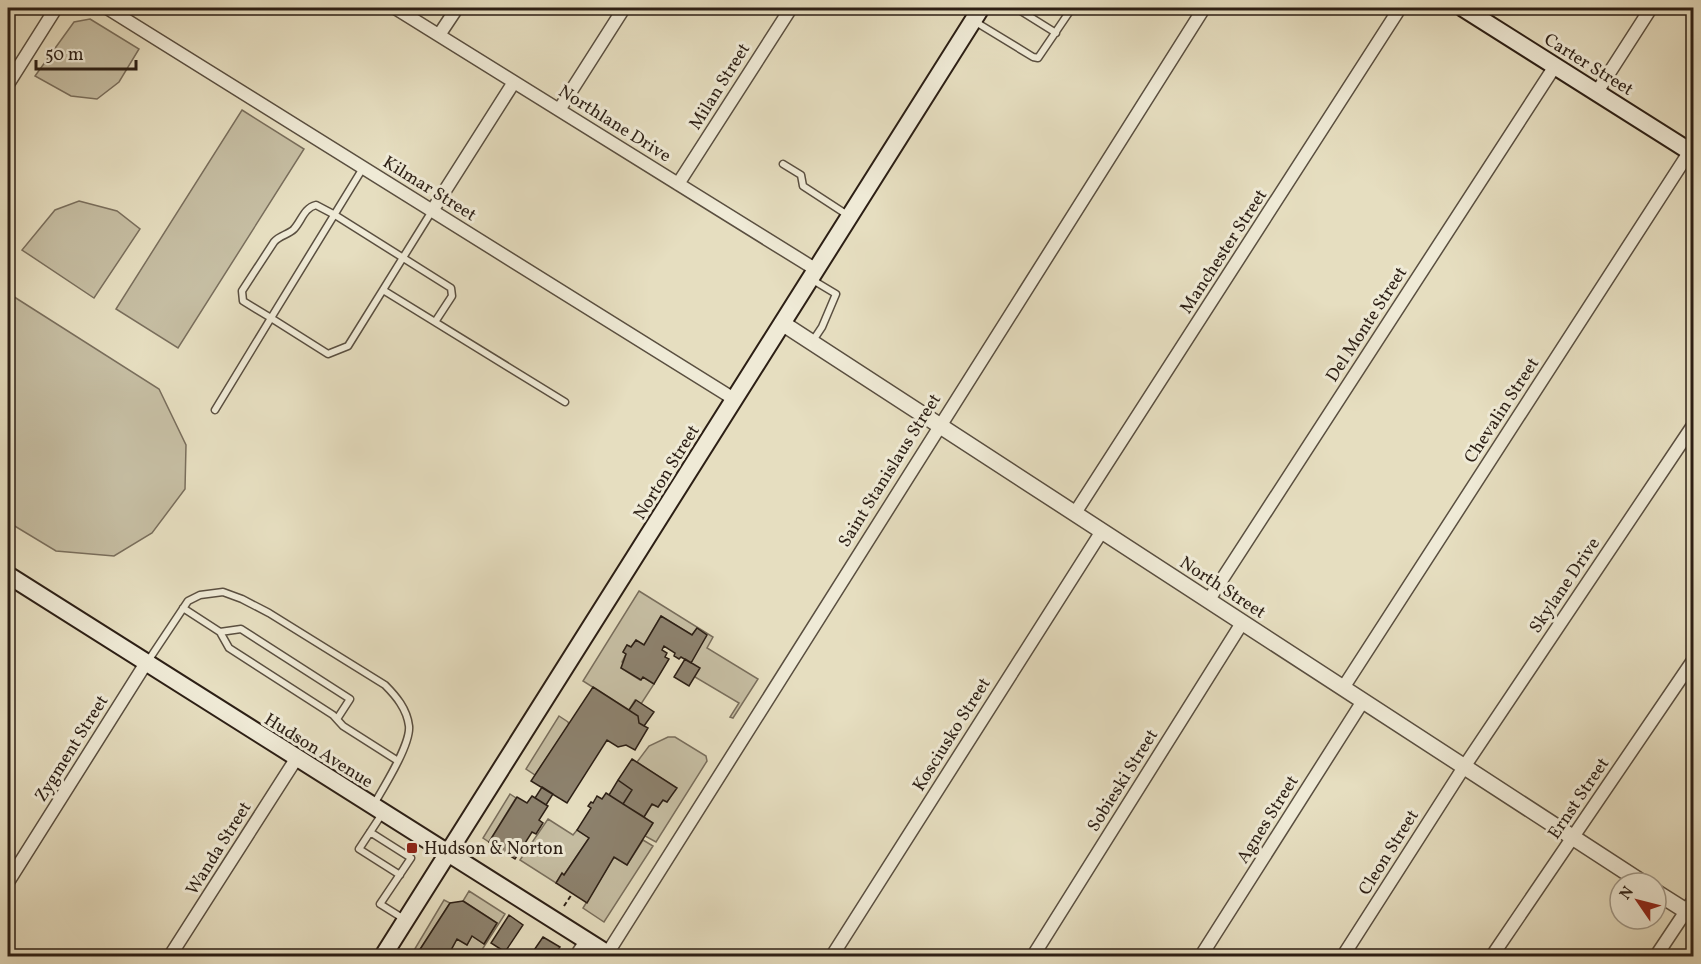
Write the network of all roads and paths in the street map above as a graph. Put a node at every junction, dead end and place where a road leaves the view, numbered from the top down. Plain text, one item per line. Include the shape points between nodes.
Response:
1 (56, 8) edge
2 (395, 8) edge
3 (457, 8) edge
4 (624, 8) edge
5 (791, 8) edge
6 (1016, 8) edge
7 (1072, 8) edge
8 (1204, 8) edge
9 (1400, 8) edge
10 (1463, 8) edge
11 (1651, 8) edge
12 (115, 10) edge
13 (977, 14) edge
14 (1056, 33) junction
15 (439, 35) junction
16 (1555, 66) junction
17 (514, 82) junction
18 (8, 84) edge
19 (1597, 92) junction
20 (559, 110) junction
21 (1692, 153) edge
22 (783, 164) dead end
23 (363, 167) junction
24 (678, 184) junction
25 (432, 211) junction
26 (335, 215) junction
27 (849, 217) junction
28 (403, 258) junction
29 (813, 274) junction
30 (383, 290) junction
31 (271, 318) junction
32 (435, 322) junction
33 (782, 323) junction
34 (812, 342) junction
35 (734, 399) junction
36 (565, 402) dead end
37 (215, 410) dead end
38 (940, 424) junction
39 (1694, 424) edge
40 (1075, 513) junction
41 (1102, 531) junction
42 (8, 575) edge
43 (1208, 601) junction
44 (183, 608) junction
45 (1242, 623) junction
46 (220, 632) junction
47 (1694, 659) edge
48 (146, 663) junction
49 (1343, 688) junction
50 (1363, 701) junction
51 (337, 719) junction
52 (296, 759) junction
53 (398, 761) junction
54 (1464, 766) junction
55 (377, 810) junction
56 (370, 832) junction
57 (1573, 837) junction
58 (447, 854) junction
59 (1625, 871) edge
60 (400, 875) junction
61 (8, 882) edge
62 (572, 894) dead end
63 (1668, 898) edge
64 (564, 906) dead end
65 (1691, 909) edge
66 (406, 920) junction
67 (586, 941) junction
68 (609, 955) edge
69 (170, 957) edge
70 (383, 957) edge
71 (576, 957) edge
72 (832, 957) edge
73 (1033, 957) edge
74 (1201, 957) edge
75 (1343, 957) edge
76 (1492, 957) edge
77 (1656, 957) edge

1 - 18 street
2 - 15 street, Northlane Drive
3 - 15 street
4 - 20 street
5 - 24 street, Milan Street
6 - 14 lane
7 - 14 lane
8 - 38 street, Saint Stanislaus Street
9 - 40 street, Manchester Street
10 - 16 main road, Carter Street
11 - 19 street
12 - 23 street, Kilmar Street
13 - 14 lane via 1036,58
13 - 27 main road, Norton Street
15 - 17 street, Northlane Drive
16 - 19 main road, Carter Street
16 - 43 street, Del Monte Street
17 - 20 street, Northlane Drive
17 - 25 street
19 - 21 main road, Carter Street
20 - 24 street, Northlane Drive
21 - 49 street, Chevalin Street
22 - 27 lane via 801,175 803,186
23 - 25 street, Kilmar Street
23 - 26 lane
24 - 29 street, Northlane Drive
25 - 28 lane
25 - 35 street, Kilmar Street
26 - 28 lane
26 - 31 lane
26 - 31 lane via 316,205 310,207 293,230 274,242 242,291 243,301
27 - 29 main road, Norton Street
28 - 30 lane
28 - 32 lane via 451,288 452,296
29 - 33 main road, Norton Street
29 - 34 lane via 836,294
30 - 31 lane via 348,346 328,354
30 - 32 lane
31 - 37 lane
32 - 36 lane
33 - 34 street, North Street
33 - 35 main road, Norton Street
34 - 38 street, North Street
35 - 58 main road, Norton Street
38 - 40 street, North Street
38 - 68 street, Saint Stanislaus Street
39 - 54 street, Skylane Drive
40 - 41 street, North Street
41 - 43 street, North Street
41 - 72 street, Kosciusko Street
42 - 48 main road, Hudson Avenue
43 - 45 street, North Street
44 - 46 lane
44 - 48 lane
44 - 53 lane via 200,595 223,592 242,599 385,685 398,698 410,729
45 - 49 street, North Street
45 - 73 street, Sobieski Street
46 - 51 lane via 229,648
46 - 51 lane via 241,629 350,699
47 - 57 street, Ernst Street
48 - 52 main road, Hudson Avenue
48 - 61 street, Zygment Street
49 - 50 street, North Street
50 - 54 street, North Street
50 - 74 street, Agnes Street
51 - 53 lane
52 - 55 main road, Hudson Avenue
52 - 69 street, Wanda Street
53 - 55 lane
54 - 57 street, North Street
54 - 75 street, Cleon Street
55 - 56 lane
55 - 58 main road, Hudson Avenue
56 - 60 lane via 359,849
56 - 60 lane via 411,858
57 - 59 street, North Street
57 - 76 street, Ernst Street
58 - 66 main road, Norton Street
58 - 67 main road, Hudson Avenue
60 - 66 lane via 380,904
62 - 64 path
63 - 65 street
65 - 77 street
66 - 70 main road, Norton Street
67 - 68 main road, Hudson Avenue
67 - 71 street

